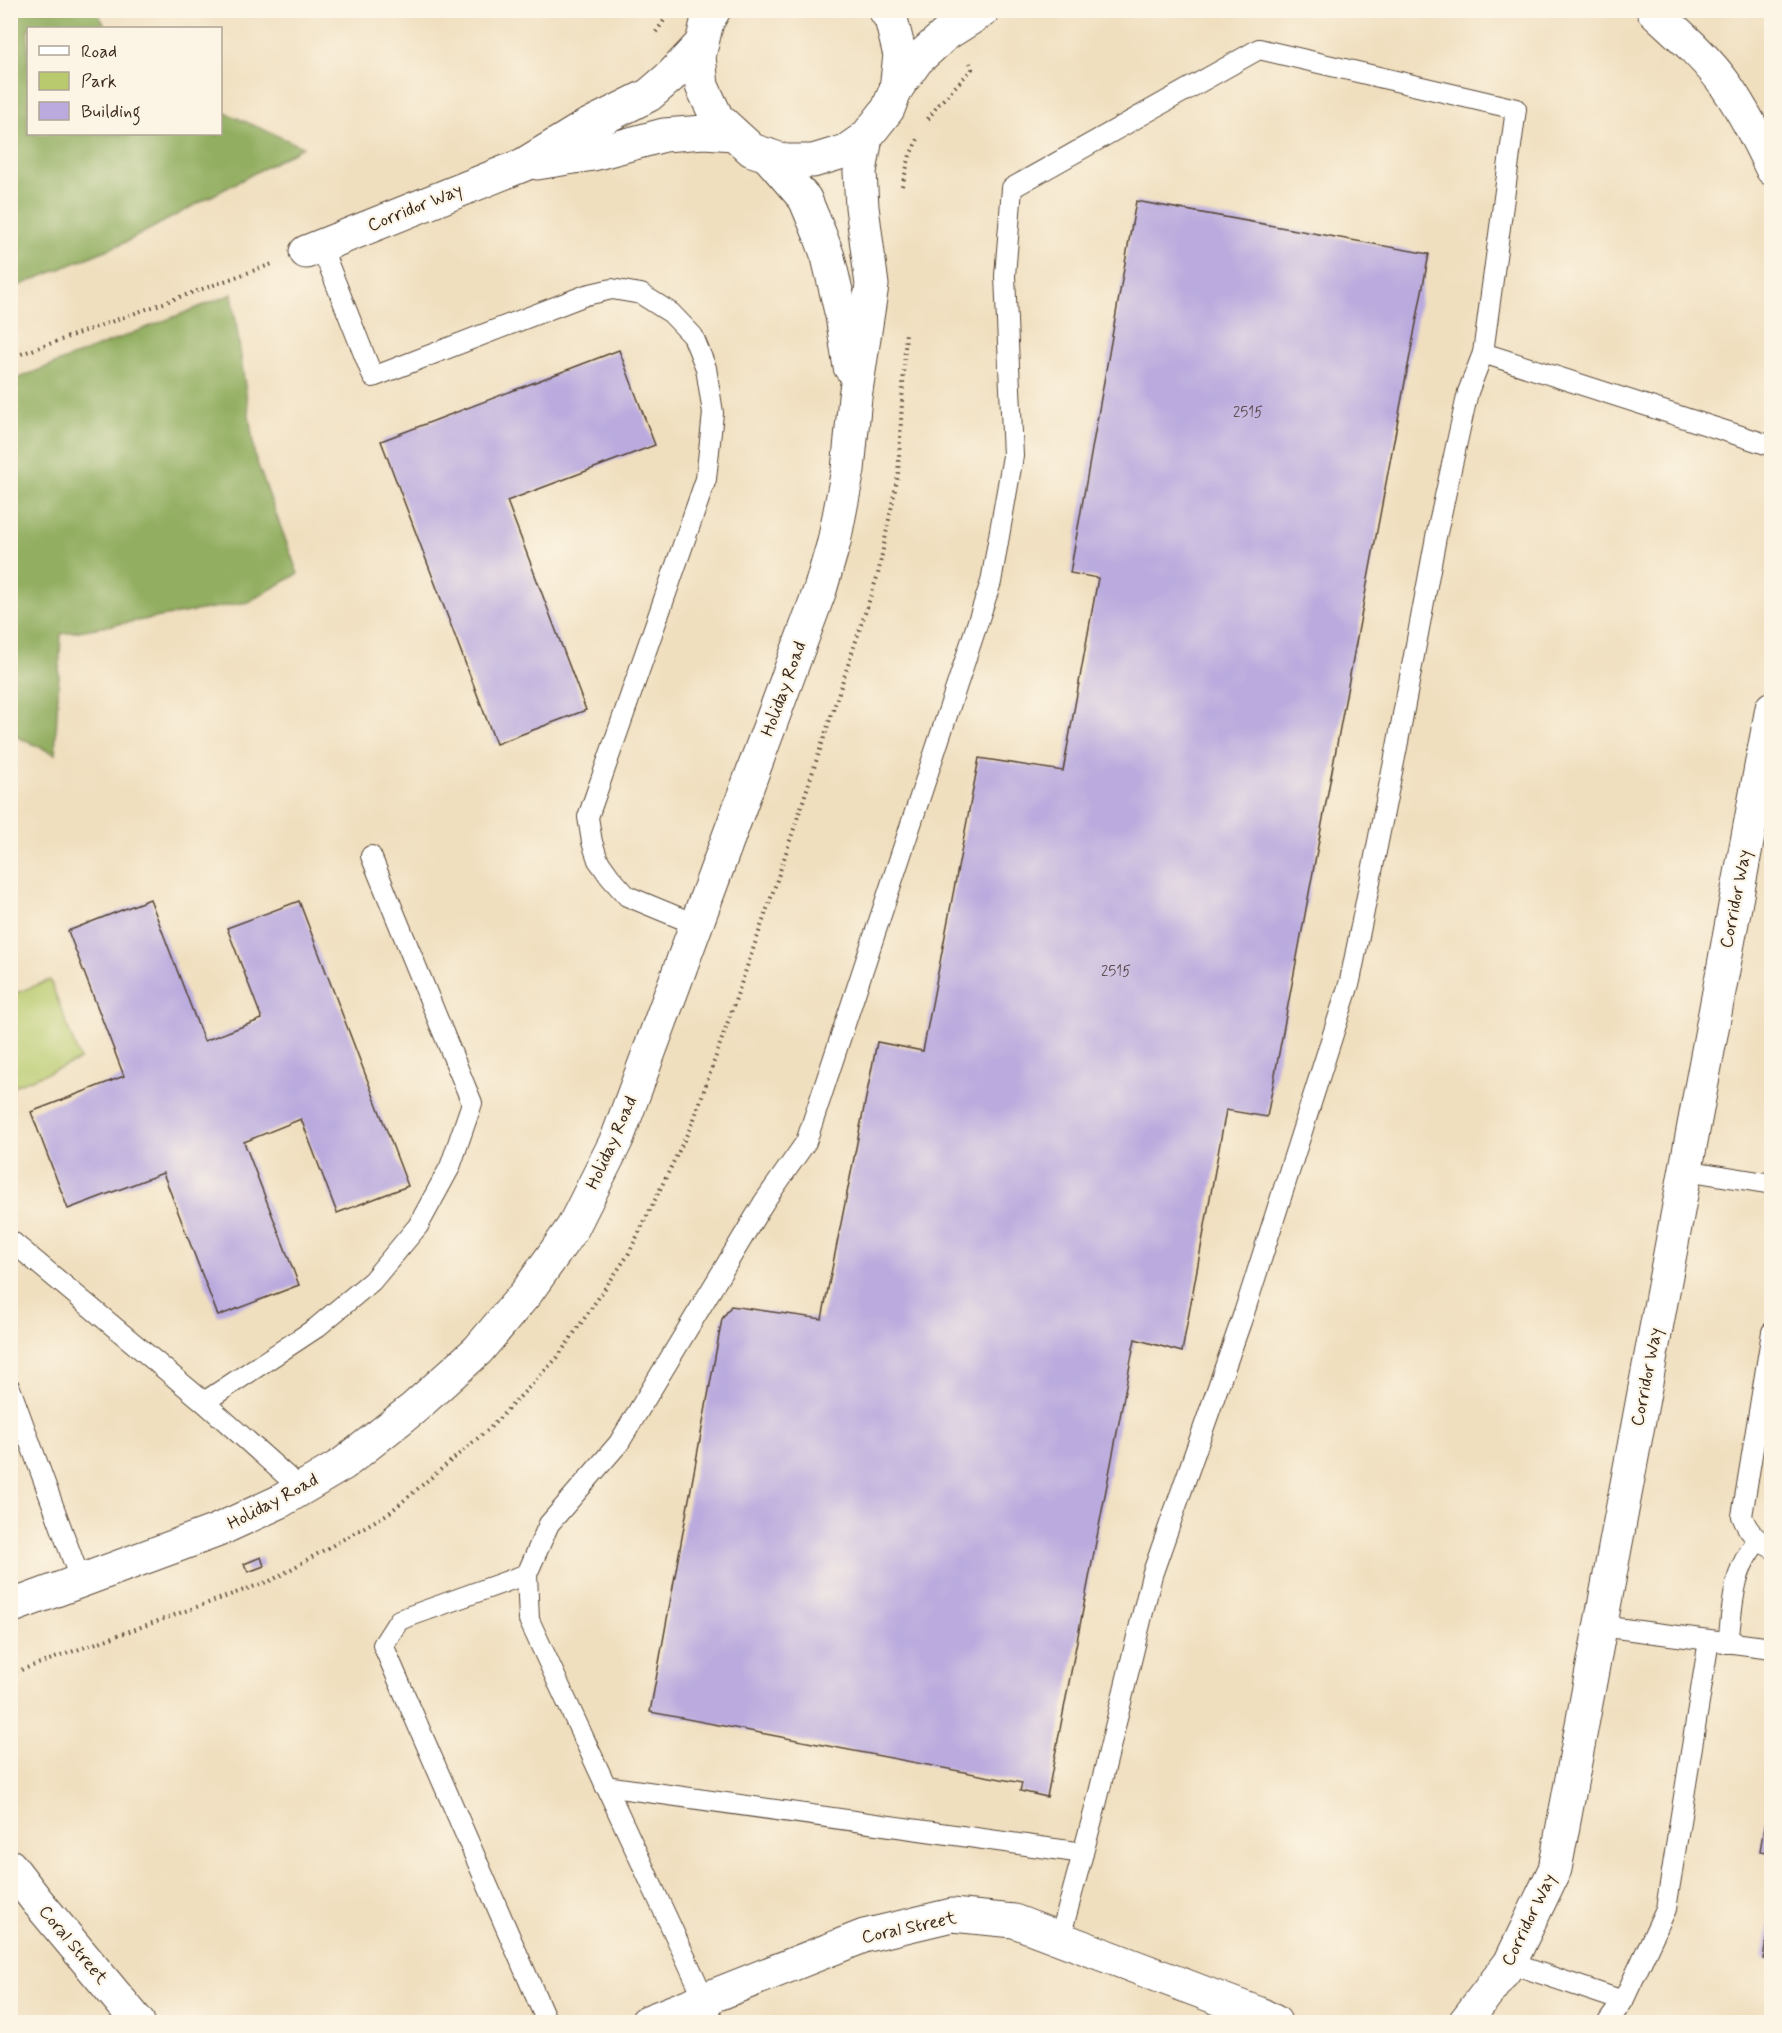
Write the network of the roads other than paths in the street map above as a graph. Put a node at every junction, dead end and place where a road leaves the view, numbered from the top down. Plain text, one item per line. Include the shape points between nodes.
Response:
1 (714, 10) edge
2 (885, 10) edge
3 (984, 10) edge
4 (1653, 10) edge
5 (702, 43) junction
6 (896, 89) junction
7 (734, 134) junction
8 (866, 137) junction
9 (1768, 153) edge
10 (768, 155) junction
11 (523, 165) junction
12 (314, 249) joint
13 (1484, 353) junction
14 (855, 397) junction
15 (1772, 446) edge
16 (1772, 708) edge
17 (371, 856) dead end
18 (697, 925) junction
19 (1685, 1170) junction
20 (1772, 1184) edge
21 (10, 1240) edge
22 (1772, 1332) edge
23 (10, 1388) edge
24 (204, 1402) junction
25 (301, 1489) junction
26 (1765, 1545) edge
27 (527, 1574) junction
28 (81, 1582) junction
29 (10, 1607) edge
30 (1600, 1626) junction
31 (1718, 1642) junction
32 (1772, 1648) edge
33 (605, 1786) junction
34 (1083, 1853) junction
35 (10, 1866) edge
36 (1060, 1938) junction
37 (1510, 1963) junction
38 (1623, 2001) junction
39 (709, 2011) edge
40 (138, 2022) edge
41 (547, 2022) edge
42 (647, 2022) edge
43 (1275, 2022) edge
44 (1464, 2022) edge
45 (1608, 2022) edge

1 - 5 street, Holiday Road
2 - 6 street, Holiday Road via 900,55
3 - 6 street via 946,34 917,60
4 - 9 street via 1727,86
5 - 7 street, Holiday Road via 702,86 717,118
5 - 11 street, Corridor Way via 649,95 585,127
6 - 8 street, Holiday Road via 888,109
7 - 10 street, Holiday Road via 752,150
7 - 11 street, Corridor Way via 664,135 593,154
8 - 10 street, Holiday Road via 846,151 813,161 785,161
8 - 14 street, Holiday Road via 862,207 872,285
10 - 14 street, Holiday Road via 805,199 828,257
11 - 12 street, Corridor Way
12 - 18 lane via 373,377 586,295 612,289 641,294 671,313 693,336 706,368 713,413 705,479 588,817 598,860 627,896
13 - 15 lane
13 - 27 lane via 1516,109 1259,49 1012,188 1005,276 1013,456 992,582 806,1142 764,1202 620,1443 549,1524
13 - 34 lane via 1468,392 1436,537 1350,981 1244,1313 1152,1575
14 - 18 street, Holiday Road via 848,470 820,590
16 - 19 street, Corridor Way
17 - 24 lane via 472,1103 450,1167 418,1226 372,1281 316,1328
18 - 25 street, Holiday Road via 617,1139 573,1227 527,1292 478,1350 343,1464
19 - 20 lane
19 - 30 street, Corridor Way
21 - 24 lane
22 - 26 lane via 1742,1516 1747,1528
23 - 28 lane
24 - 25 lane
25 - 28 street, Holiday Road via 216,1531
26 - 31 lane via 1749,1550 1742,1562
27 - 33 lane via 529,1620
27 - 41 lane via 399,1620 383,1645
28 - 29 street, Holiday Road
30 - 31 lane
30 - 37 street, Corridor Way via 1555,1869
31 - 32 lane
31 - 38 lane via 1666,1909
33 - 34 lane
33 - 39 lane
34 - 36 lane
35 - 40 street, Coral Street
36 - 39 street, Coral Street via 1014,1921 952,1915 864,1936
36 - 43 street, Coral Street
37 - 38 lane
37 - 44 street, Corridor Way
38 - 45 lane
39 - 42 street, Coral Street

